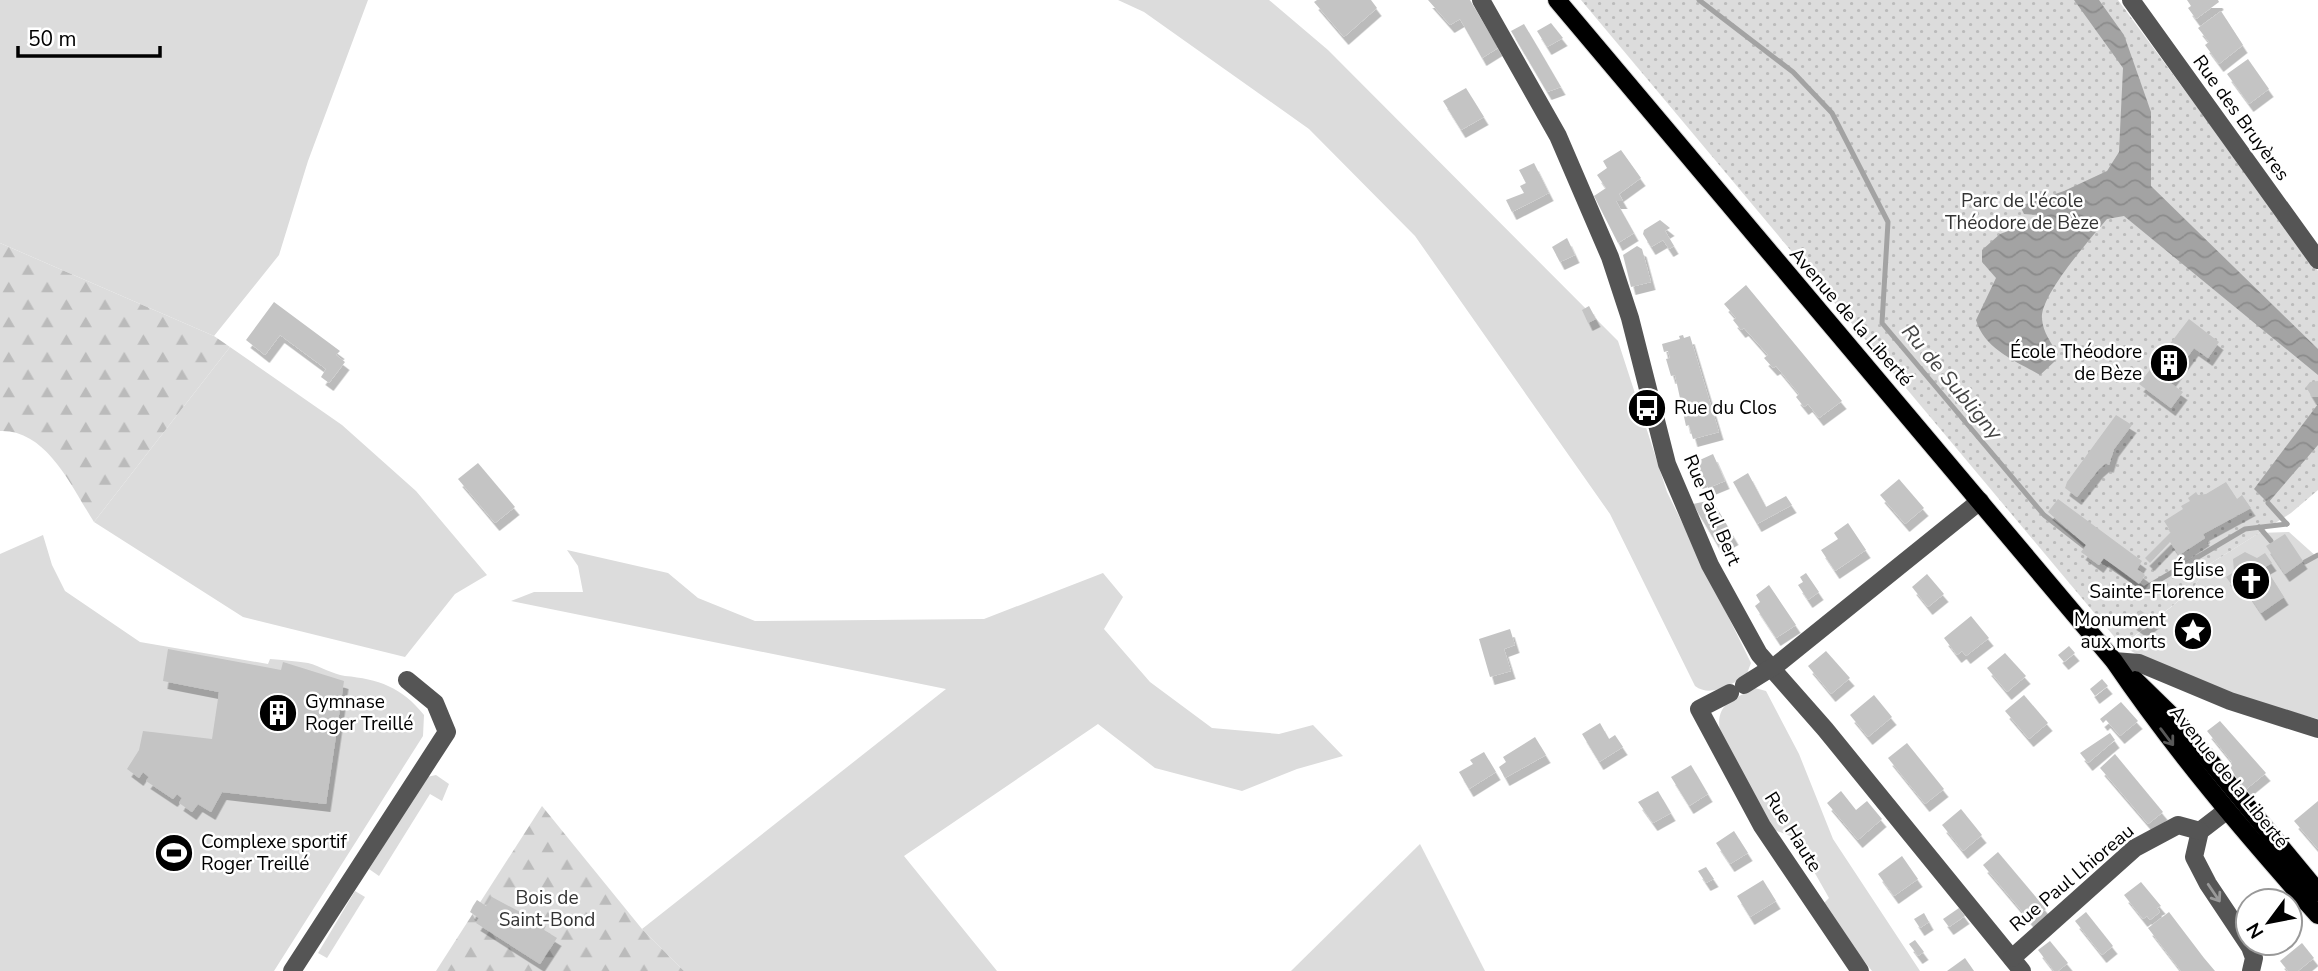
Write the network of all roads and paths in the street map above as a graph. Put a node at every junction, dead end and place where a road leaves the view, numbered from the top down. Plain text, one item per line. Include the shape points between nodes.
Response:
1 (1481, 0) edge
2 (1557, 0) edge
3 (2131, 0) edge
4 (2318, 260) edge
5 (1980, 501) junction
6 (2114, 661) junction
7 (1771, 668) junction
8 (407, 680) dead end
9 (2318, 729) edge
10 (2226, 811) junction
11 (2200, 831) junction
12 (2318, 892) edge
13 (2318, 915) edge
14 (2017, 964) edge
15 (292, 971) edge
16 (1860, 971) edge
17 (2251, 971) edge

1 - 7 street, Rue Paul Bert via 1558,136 1610,257 1667,464 1710,565
2 - 5 main road, Avenue de la Liberté
3 - 4 street, Rue des Bruyères
5 - 6 main road, Avenue de la Liberté
5 - 7 street
6 - 9 street via 2139,663 2230,701
6 -> 10 main road, Avenue de la Liberté via 2164,735
6 - 12 main road, Avenue de la Liberté via 2176,720
7 - 14 street, Rue Paul Bert
7 - 16 street, Rue Haute via 1699,709 1762,826
8 - 15 street via 435,703 447,732
10 - 11 street
10 - 13 main road, Avenue de la Liberté
11 - 14 street, Rue Paul Lhioreau via 2178,825 2135,848
11 -> 17 street via 2194,857 2250,947 2254,958

